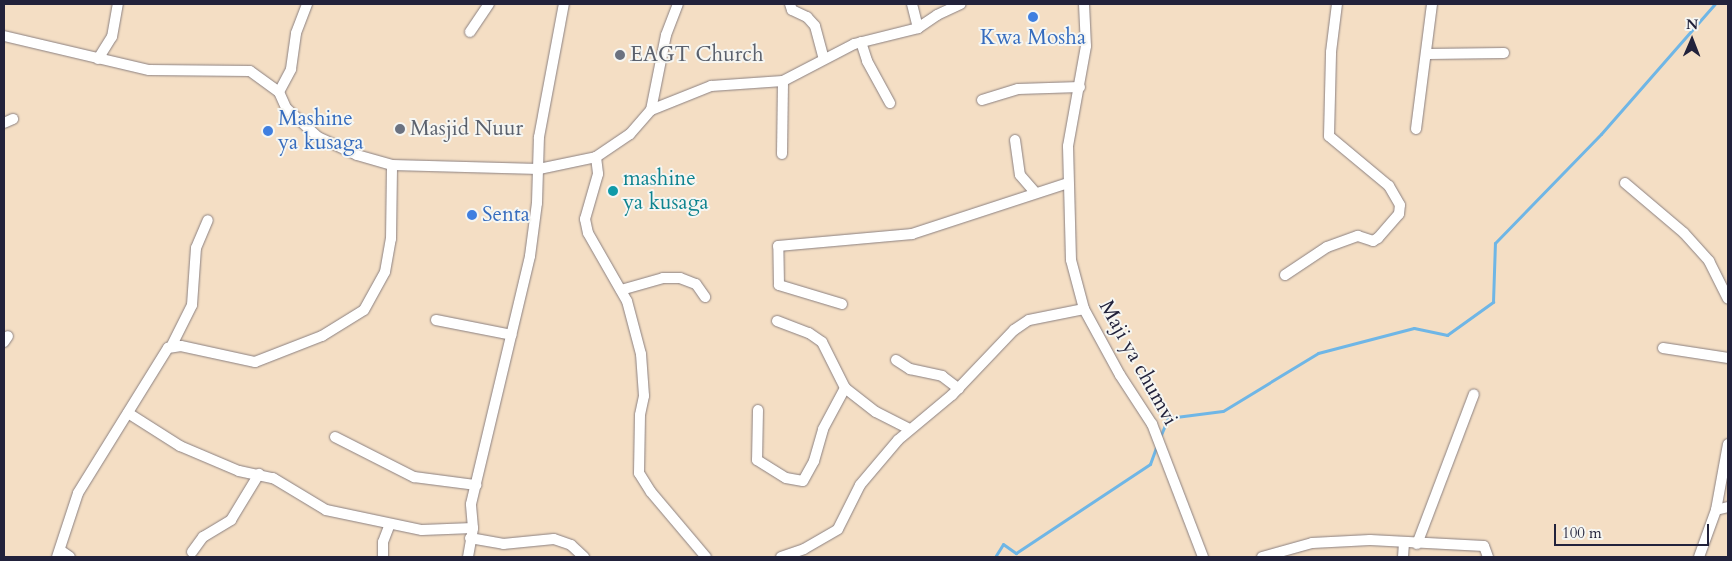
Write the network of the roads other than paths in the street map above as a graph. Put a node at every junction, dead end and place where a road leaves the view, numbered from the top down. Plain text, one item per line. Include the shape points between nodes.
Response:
1 (118, 4) edge
2 (307, 4) edge
3 (488, 4) edge
4 (564, 4) edge
5 (678, 4) edge
6 (790, 4) edge
7 (912, 4) edge
8 (961, 4) edge
9 (1084, 4) edge
10 (1337, 4) edge
11 (1432, 4) edge
12 (918, 28) junction
13 (470, 32) dead end
14 (4, 36) edge
15 (861, 42) junction
16 (1504, 53) dead end
17 (1428, 54) junction
18 (98, 59) junction
19 (824, 59) junction
20 (783, 81) junction
21 (1080, 87) junction
22 (279, 92) junction
23 (982, 100) dead end
24 (890, 103) dead end
25 (651, 110) junction
26 (1416, 130) dead end
27 (1015, 140) dead end
28 (782, 154) dead end
29 (596, 157) junction
30 (392, 165) junction
31 (539, 169) junction
32 (1068, 183) junction
33 (1625, 183) dead end
34 (1034, 192) junction
35 (208, 220) dead end
36 (1285, 275) dead end
37 (621, 290) junction
38 (705, 297) dead end
39 (1728, 299) edge
40 (842, 304) dead end
41 (1084, 309) junction
42 (436, 320) dead end
43 (777, 321) dead end
44 (512, 335) junction
45 (172, 345) junction
46 (1664, 348) dead end
47 (1728, 358) edge
48 (896, 360) dead end
49 (845, 388) junction
50 (959, 389) junction
51 (1474, 394) dead end
52 (758, 410) dead end
53 (128, 414) junction
54 (909, 429) junction
55 (335, 437) dead end
56 (1728, 444) edge
57 (259, 474) junction
58 (476, 485) junction
59 (1728, 507) edge
60 (1716, 510) junction
61 (390, 524) junction
62 (472, 533) junction
63 (1404, 543) junction
64 (1417, 544) junction
65 (192, 552) dead end
66 (58, 553) edge
67 (70, 557) edge
68 (383, 557) edge
69 (468, 557) edge
70 (584, 557) edge
71 (706, 557) edge
72 (781, 557) edge
73 (1203, 557) edge
74 (1262, 557) edge
75 (1403, 557) edge
76 (1488, 557) edge
77 (1699, 557) edge

1 - 18 street via 112,37
2 - 22 street via 296,33 291,69
3 - 13 street
4 - 31 street via 538,137
5 - 25 street via 666,35
6 - 19 street via 792,10 807,17 815,26
7 - 12 street
8 - 12 street via 937,14
9 - 21 street, Maji ya chumvi via 1086,46
10 - 36 street via 1331,52 1329,136 1389,186 1400,205 1399,214 1373,241 1358,236 1327,247
11 - 17 street
12 - 15 street
14 - 18 street
15 - 19 street
15 - 24 street via 867,61
16 - 17 street
17 - 26 street
18 - 22 street via 160,72 250,70
19 - 20 street
20 - 25 street via 711,86
20 - 28 street
21 - 23 street via 1018,90
21 - 32 street, Maji ya chumvi via 1071,121
22 - 30 street via 286,108 318,137 357,155
25 - 29 street via 630,134
27 - 34 street via 1020,175
29 - 31 street
29 - 37 street via 598,174 586,219 588,233
30 - 31 street
30 - 45 street via 391,239 385,272 364,310 322,336 255,362
31 - 44 street via 530,256
32 - 34 street
32 - 41 street, Maji ya chumvi via 1071,260
33 - 39 street via 1684,233 1709,261
34 - 40 street via 912,234 778,246 779,285
35 - 45 street via 196,248 192,305
37 - 38 street via 663,278 680,278 696,284
37 - 71 street via 641,354 644,396 640,415 639,473
41 - 50 street via 1022,324
41 - 73 street, Maji ya chumvi via 1120,375 1152,424
42 - 44 street
43 - 49 street via 809,333 822,342
44 - 58 street
45 - 53 street via 159,360
46 - 47 street
48 - 50 street via 910,369 942,376
49 - 52 street via 823,429 814,461 803,481 786,478 757,460
49 - 54 street via 876,412
50 - 54 street
51 - 64 street
53 - 57 street via 180,446 239,471
53 - 66 street via 78,494
54 - 72 street via 860,486 838,529 804,549
55 - 58 street via 414,477
56 - 60 street
57 - 61 street via 291,486 326,510
57 - 65 street via 231,520 203,537
58 - 62 street via 471,504
59 - 60 street
60 - 77 street
61 - 62 street
61 - 68 street via 383,542
62 - 69 street
62 - 70 street via 503,544 554,539 571,545
63 - 64 street
63 - 74 street via 1370,540 1312,543
63 - 75 street
64 - 76 street via 1484,546
66 - 67 street

